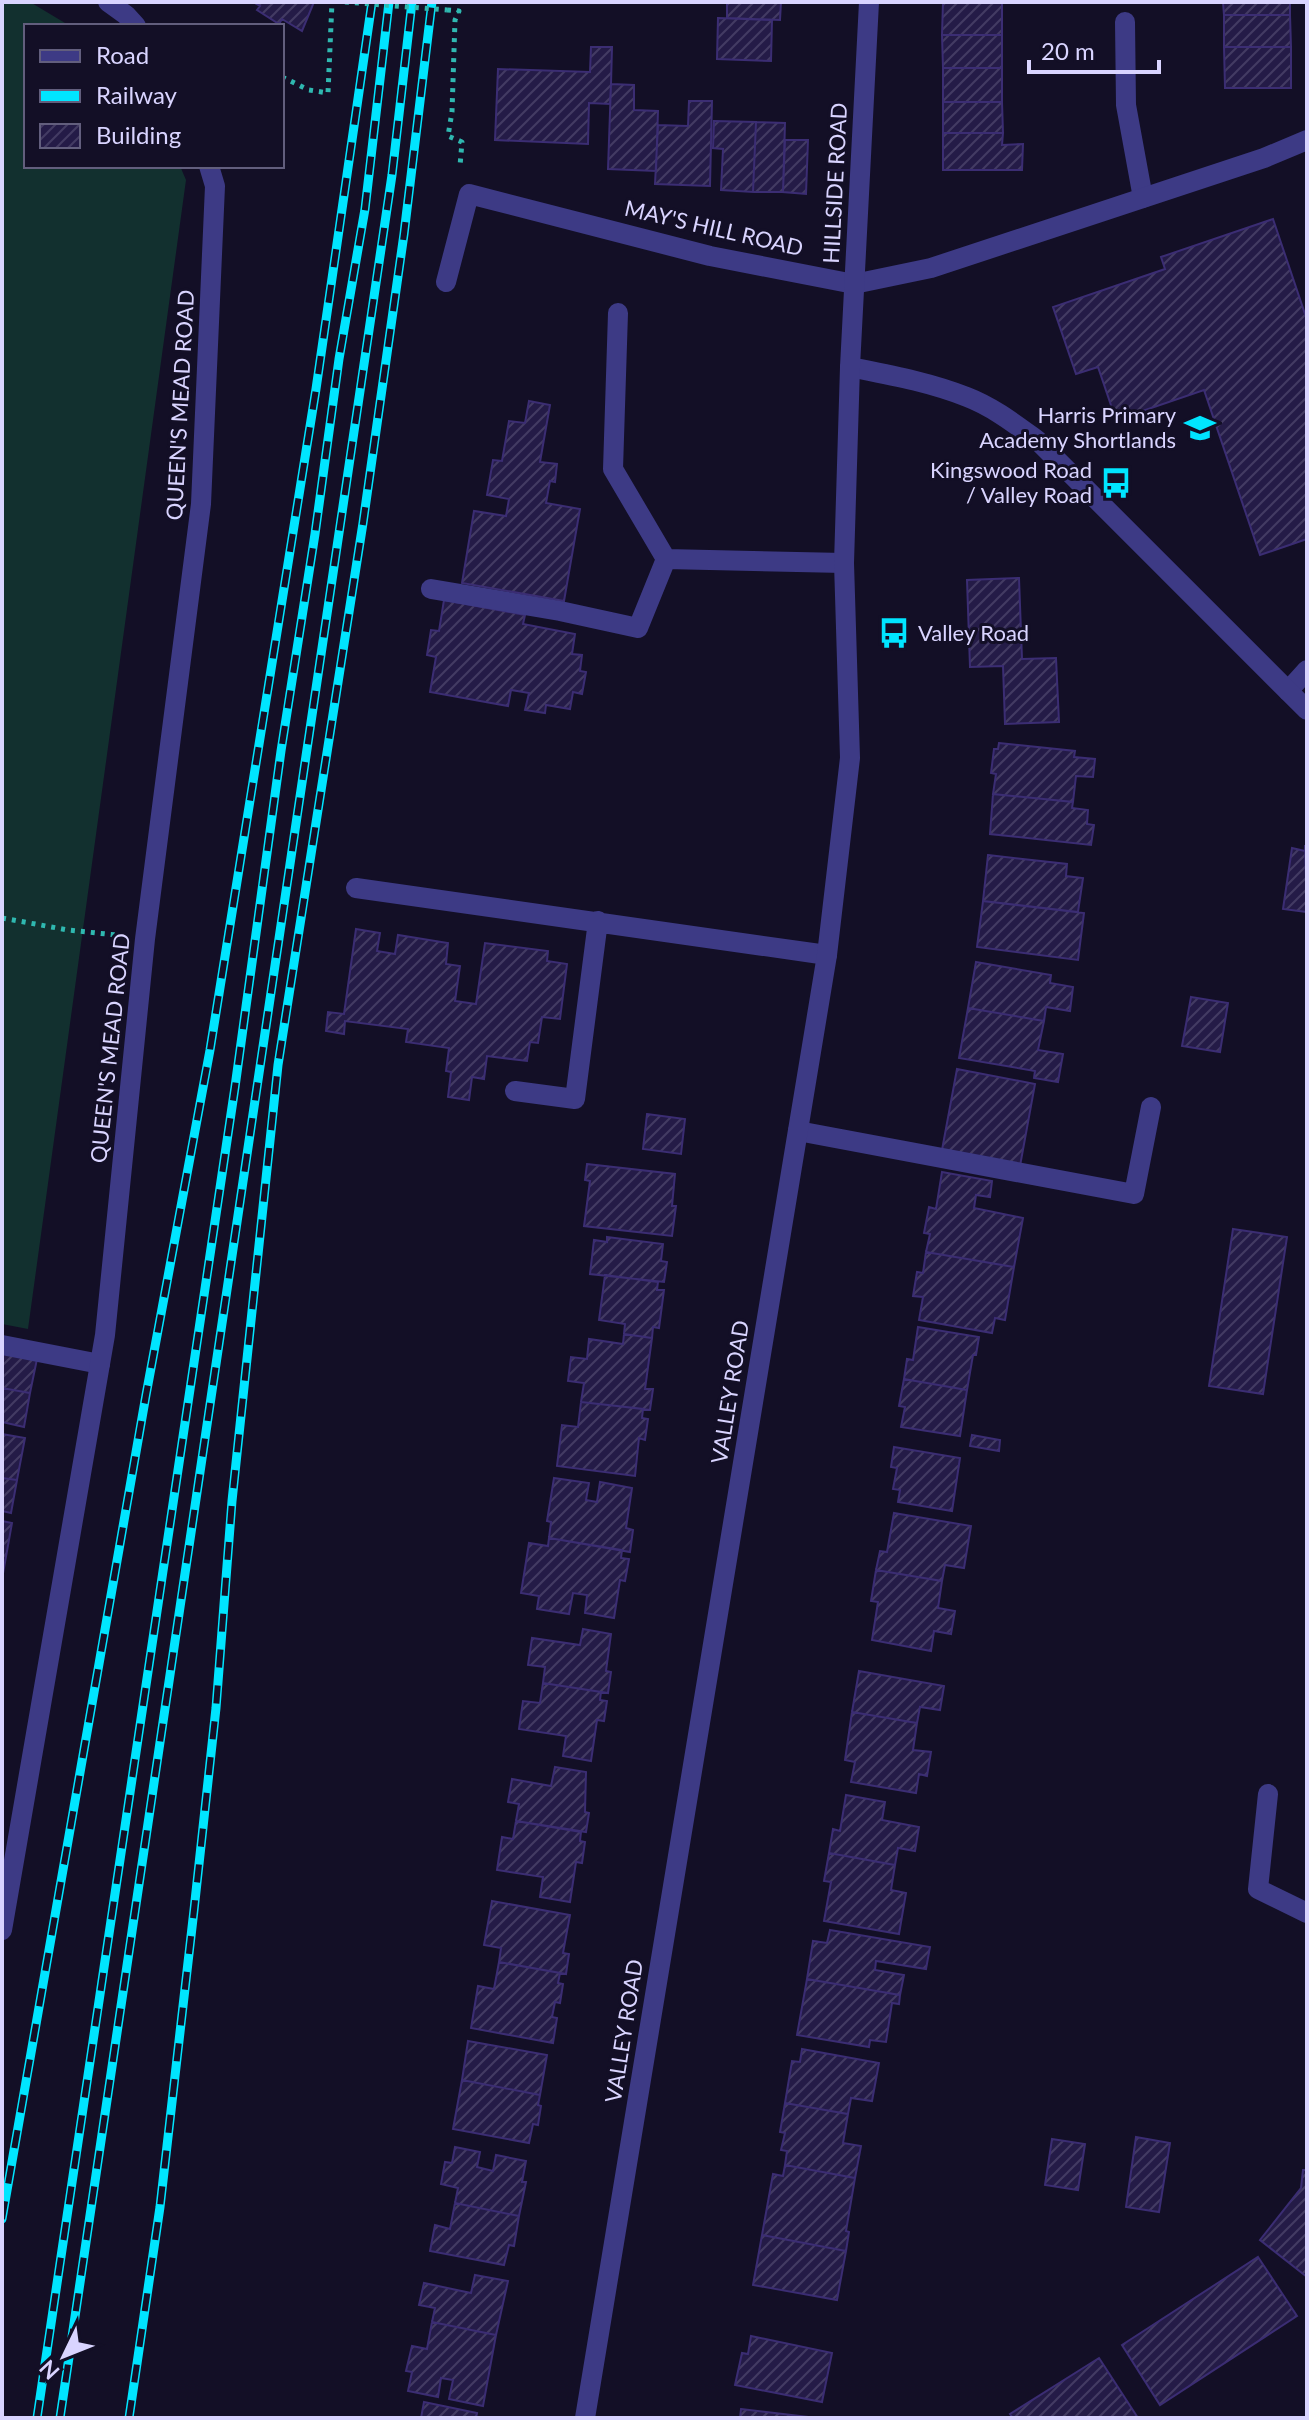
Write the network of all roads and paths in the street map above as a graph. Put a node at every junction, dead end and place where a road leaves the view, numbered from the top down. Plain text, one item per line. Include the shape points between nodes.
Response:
1 (108, 2) edge
2 (332, 2) edge
3 (345, 2) edge
4 (869, 2) edge
5 (1125, 22) dead end
6 (134, 24) edge
7 (284, 78) edge
8 (1307, 140) edge
9 (462, 142) dead end
10 (210, 168) edge
11 (1143, 198) junction
12 (446, 282) dead end
13 (854, 284) junction
14 (618, 313) dead end
15 (850, 367) junction
16 (666, 559) junction
17 (844, 563) junction
18 (431, 589) dead end
19 (1307, 670) edge
20 (1288, 691) junction
21 (1307, 710) edge
22 (356, 888) dead end
23 (2, 918) edge
24 (598, 921) junction
25 (145, 939) junction
26 (827, 955) junction
27 (515, 1091) dead end
28 (1151, 1107) dead end
29 (798, 1131) junction
30 (2, 1345) edge
31 (100, 1364) junction
32 (1268, 1794) dead end
33 (1307, 1913) edge
34 (2, 1930) edge
35 (585, 2418) edge

1 - 6 street
2 - 7 path via 328,93
3 - 9 path, bridge via 459,11 448,136
4 - 13 street, HILLSIDE ROAD
5 - 11 street via 1126,105
8 - 11 street, MAY'S HILL ROAD
10 - 25 street, QUEEN'S MEAD ROAD via 215,186 201,504
11 - 13 street, MAY'S HILL ROAD via 931,268
12 - 13 street, MAY'S HILL ROAD via 469,194 710,256
13 - 15 street, HILLSIDE ROAD
14 - 16 street via 613,469
15 - 17 street, VALLEY ROAD
15 - 20 street via 969,397 1037,440
16 - 17 street
16 - 18 street via 638,628
17 - 26 street, VALLEY ROAD via 850,758
19 - 20 street
20 - 21 street
22 - 24 street
23 - 25 path
24 - 26 street
24 - 27 street via 575,1099
25 - 31 street, QUEEN'S MEAD ROAD
26 - 29 street, VALLEY ROAD
28 - 29 street via 1134,1194
29 - 35 street, VALLEY ROAD
30 - 31 street
31 - 34 street, QUEEN'S MEAD ROAD
32 - 33 street via 1258,1889

